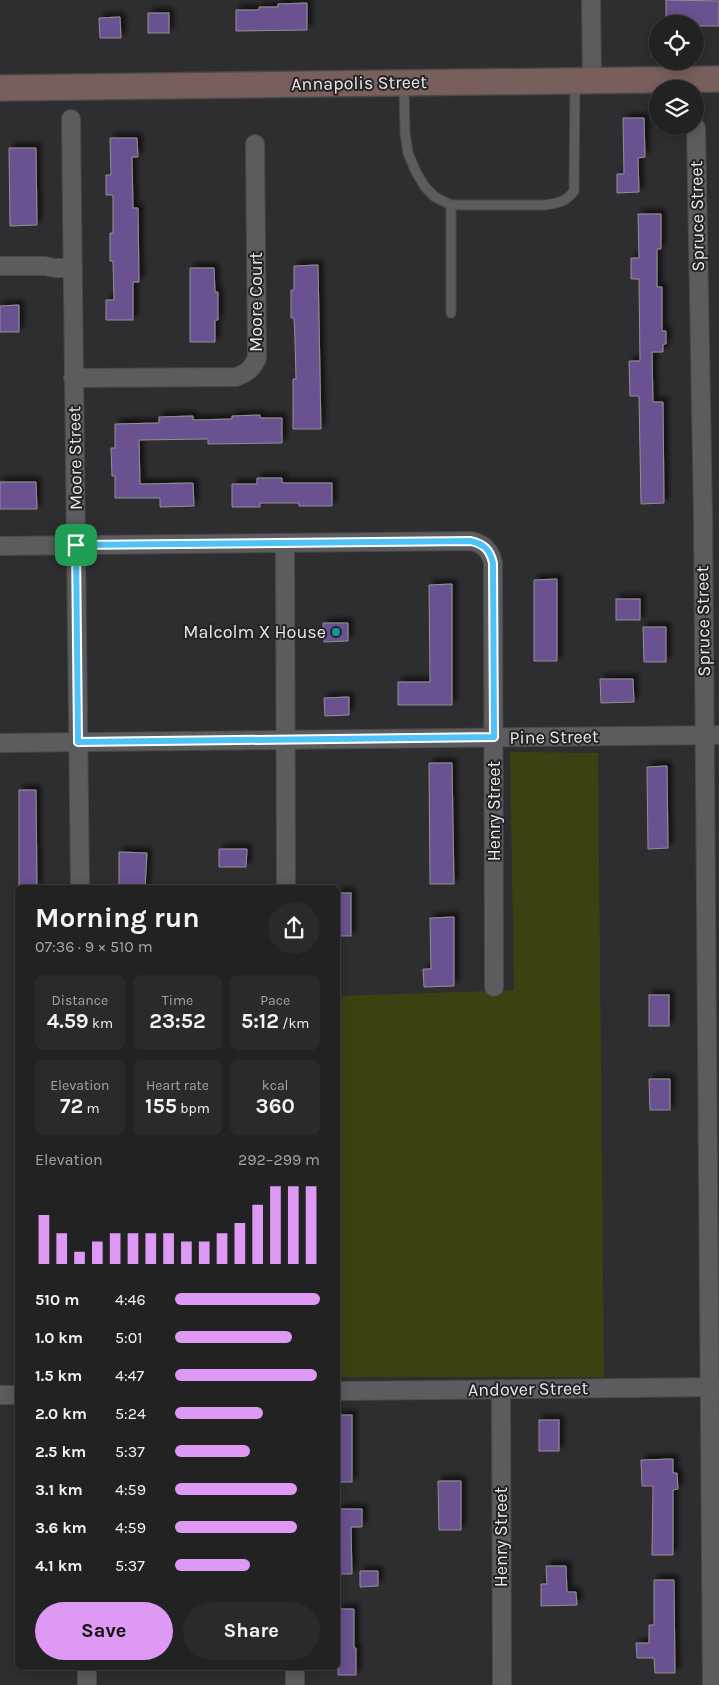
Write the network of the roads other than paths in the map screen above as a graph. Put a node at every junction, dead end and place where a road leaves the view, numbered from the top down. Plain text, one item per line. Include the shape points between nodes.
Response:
1 (591, 0) edge
2 (719, 78) edge
3 (584, 80) junction
4 (404, 82) junction
5 (0, 88) edge
6 (71, 119) dead end
7 (696, 135) edge
8 (255, 144) dead end
9 (451, 204) junction
10 (0, 266) edge
11 (73, 268) junction
12 (451, 313) dead end
13 (73, 378) junction
14 (285, 543) junction
15 (76, 545) junction
16 (0, 546) edge
17 (712, 735) edge
18 (494, 737) junction
19 (285, 740) junction
20 (0, 742) edge
21 (78, 742) junction
22 (80, 885) edge
23 (286, 885) edge
24 (494, 987) dead end
25 (714, 1387) edge
26 (501, 1389) junction
27 (340, 1391) edge
28 (0, 1395) edge
29 (15, 1395) edge
30 (87, 1670) edge
31 (295, 1670) edge
32 (87, 1685) edge
33 (295, 1685) edge
34 (502, 1685) edge
35 (712, 1685) edge

1 - 3 street
2 - 3 street, Annapolis Street
3 - 4 street, Annapolis Street
3 - 9 lane via 576,181 569,198 545,205
4 - 5 street, Annapolis Street
4 - 9 lane via 404,133 408,153 425,187 435,197
6 - 11 street, Moore Street
7 - 17 street, Spruce Street
8 - 13 street, Moore Court via 257,358 254,366 246,374 236,377
9 - 12 lane
10 - 11 street
11 - 13 street, Moore Street
13 - 15 street, Moore Street
14 - 15 street
14 - 18 street, Henry Street via 471,541 486,547 493,563
14 - 19 street
15 - 16 street
15 - 21 street, Moore Street
17 - 18 street, Pine Street
17 - 25 street, Spruce Street
18 - 19 street, Pine Street
18 - 24 street, Henry Street
19 - 21 street, Pine Street
19 - 23 street
20 - 21 street, Pine Street
21 - 22 street, Moore Street
25 - 26 street, Andover Street
25 - 35 street, Spruce Street
26 - 27 street, Andover Street
26 - 34 street, Henry Street
28 - 29 street
30 - 32 street
31 - 33 street

